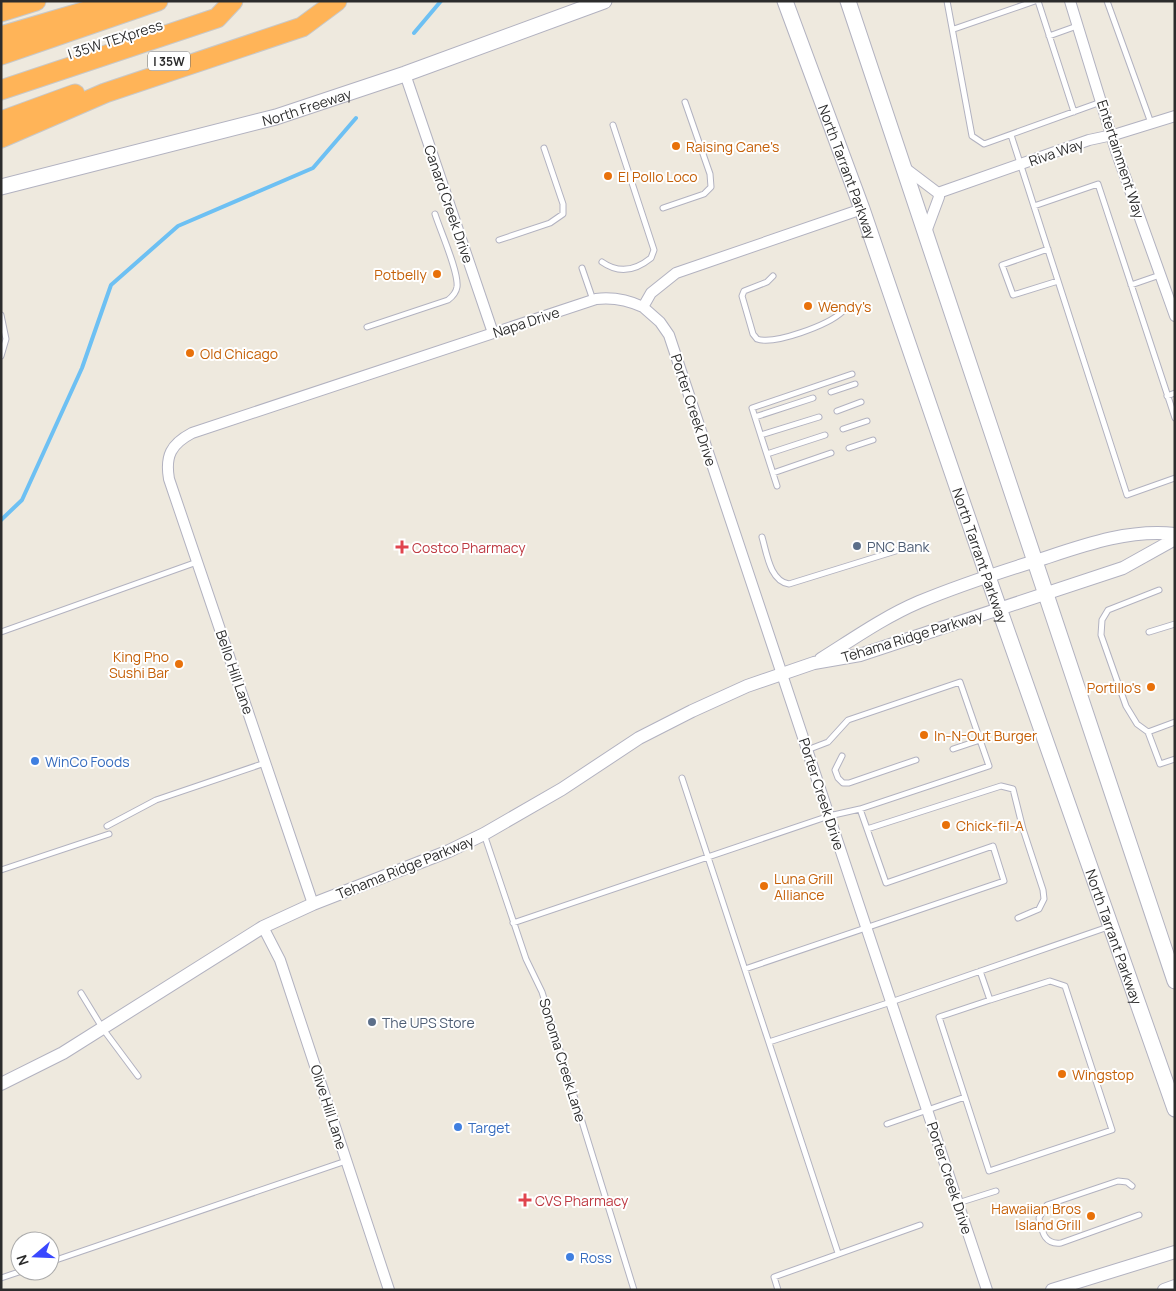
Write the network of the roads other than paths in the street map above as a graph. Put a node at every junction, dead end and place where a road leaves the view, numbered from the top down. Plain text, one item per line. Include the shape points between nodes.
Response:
1 (36, 1) edge
2 (120, 1) edge
3 (158, 1) edge
4 (228, 1) edge
5 (233, 1) edge
6 (337, 1) edge
7 (604, 1) edge
8 (785, 1) edge
9 (848, 1) edge
10 (947, 1) edge
11 (1036, 1) edge
12 (1070, 1) edge
13 (1107, 1) edge
14 (1022, 4) edge
15 (1, 12) edge
16 (1077, 26) junction
17 (954, 29) junction
18 (1, 36) edge
19 (1049, 36) junction
20 (1, 55) edge
21 (405, 74) junction
22 (1, 77) edge
23 (1, 90) edge
24 (684, 102) dead end
25 (1101, 102) junction
26 (1074, 112) junction
27 (1175, 116) edge
28 (1, 121) edge
29 (1151, 124) junction
30 (613, 125) dead end
31 (1011, 135) junction
32 (1111, 135) junction
33 (1, 138) edge
34 (544, 148) dead end
35 (1020, 164) junction
36 (904, 168) junction
37 (1, 187) edge
38 (938, 193) junction
39 (1034, 206) junction
40 (663, 208) dead end
41 (862, 209) junction
42 (435, 214) dead end
43 (926, 232) junction
44 (499, 240) dead end
45 (1048, 249) junction
46 (602, 262) dead end
47 (582, 268) dead end
48 (1160, 275) junction
49 (773, 276) dead end
50 (1058, 281) junction
51 (1131, 285) junction
52 (593, 300) junction
53 (643, 308) junction
54 (842, 312) dead end
55 (1, 315) edge
56 (1175, 316) edge
57 (367, 326) dead end
58 (493, 333) junction
59 (1, 356) edge
60 (852, 374) dead end
61 (855, 384) dead end
62 (830, 392) dead end
63 (1175, 393) edge
64 (1167, 396) junction
65 (813, 398) dead end
66 (861, 402) dead end
67 (837, 411) dead end
68 (819, 416) dead end
69 (755, 417) junction
70 (1175, 418) edge
71 (867, 421) dead end
72 (843, 429) dead end
73 (761, 435) junction
74 (825, 435) dead end
75 (179, 440) joint
76 (874, 440) dead end
77 (849, 448) dead end
78 (767, 454) junction
79 (831, 454) dead end
80 (773, 473) junction
81 (1175, 478) edge
82 (777, 486) dead end
83 (1175, 534) edge
84 (762, 537) dead end
85 (1175, 538) edge
86 (902, 549) dead end
87 (1034, 561) junction
88 (198, 562) junction
89 (988, 577) junction
90 (1158, 590) dead end
91 (1045, 594) junction
92 (999, 610) junction
93 (1175, 624) edge
94 (1, 632) edge
95 (1149, 632) dead end
96 (814, 663) junction
97 (782, 674) junction
98 (1175, 722) edge
99 (1148, 732) junction
100 (980, 740) junction
101 (953, 749) dead end
102 (807, 750) junction
103 (842, 756) dead end
104 (1175, 759) edge
105 (916, 760) dead end
106 (265, 763) junction
107 (682, 778) dead end
108 (860, 809) junction
109 (829, 816) junction
110 (107, 826) dead end
111 (867, 829) junction
112 (109, 834) dead end
113 (484, 834) junction
114 (708, 857) junction
115 (1, 870) edge
116 (313, 904) junction
117 (1018, 918) dead end
118 (513, 923) junction
119 (1111, 926) junction
120 (263, 927) junction
121 (866, 927) junction
122 (745, 970) junction
123 (980, 971) junction
124 (1175, 981) edge
125 (81, 992) dead end
126 (990, 1000) junction
127 (891, 1002) junction
128 (104, 1029) junction
129 (768, 1042) junction
130 (138, 1076) dead end
131 (1, 1084) edge
132 (965, 1097) junction
133 (1175, 1109) edge
134 (927, 1111) junction
135 (887, 1124) dead end
136 (346, 1162) junction
137 (1132, 1186) dead end
138 (996, 1191) dead end
139 (958, 1203) junction
140 (1139, 1215) dead end
141 (920, 1225) dead end
142 (1175, 1252) edge
143 (838, 1253) junction
144 (60, 1259) edge
145 (1175, 1286) edge
146 (389, 1290) edge
147 (634, 1290) edge
148 (778, 1290) edge
149 (987, 1290) edge
150 (1052, 1290) edge
151 (1164, 1290) edge

1 - 15 highway
2 - 18 highway
3 - 20 highway, I 35W TEXpress
4 - 22 highway, I 35W TEXpress
5 - 23 highway via 216,18
6 - 28 highway, I 35W
6 - 33 highway via 302,27 105,94
7 - 21 main road, North Freeway
8 - 41 main road, North Tarrant Parkway
9 - 36 main road
10 - 17 lane
11 - 14 lane
11 - 19 lane
12 - 16 street, Entertainment Way
13 - 29 lane
14 - 17 lane
16 - 19 lane
16 - 25 street, Entertainment Way
17 - 31 lane via 972,136 984,144
19 - 26 lane
21 - 37 main road, North Freeway via 276,117
21 - 58 street, Canard Creek Drive
24 - 40 lane via 710,174 711,187 704,194
25 - 26 lane
25 - 32 street, Entertainment Way
26 - 31 lane
27 - 29 street, Riva Way
29 - 32 street, Riva Way
30 - 46 lane via 654,250 652,258 634,268 620,271
31 - 35 lane
32 - 35 street, Riva Way
32 - 48 street, Entertainment Way
34 - 44 lane via 563,204 563,214 550,223
35 - 38 street, Riva Way
35 - 39 lane
36 - 38 street
36 - 43 main road
38 - 43 street
39 - 45 lane
39 - 51 lane via 1098,184
41 - 53 street via 676,272 651,292
41 - 89 main road, North Tarrant Parkway
42 - 57 lane via 456,277 457,289 453,296
43 - 87 main road
45 - 50 lane
45 - 50 lane via 1002,265 1013,295
47 - 52 lane
48 - 51 lane
48 - 56 street, Entertainment Way
49 - 54 lane via 742,296 757,339 772,341 829,322
50 - 81 lane via 1127,496
51 - 64 lane
52 - 53 street, Napa Drive via 612,298
52 - 58 street, Napa Drive
53 - 97 street, Porter Creek Drive via 660,322 669,335
55 - 59 lane via 6,339
58 - 75 street, Napa Drive
60 - 69 lane via 752,408
61 - 62 lane
63 - 64 lane
64 - 70 lane
65 - 69 lane
66 - 67 lane
68 - 73 lane
69 - 73 lane
71 - 72 lane
73 - 78 lane
74 - 78 lane
75 - 88 street, Bello Hill Lane via 166,464
76 - 77 lane
78 - 80 lane
79 - 80 lane
80 - 82 lane
83 - 87 street, Tehama Ridge Parkway via 1157,532 1121,536
84 - 86 lane via 775,577 789,584
85 - 91 street, Tehama Ridge Parkway via 1123,568
87 - 89 street, Tehama Ridge Parkway
87 - 91 main road
88 - 94 lane
88 - 106 street, Bello Hill Lane
89 - 92 main road, North Tarrant Parkway
89 - 96 street, Tehama Ridge Parkway via 919,602 874,625
90 - 99 lane via 1108,610 1102,620 1101,635 1126,706 1137,724
91 - 92 street, Tehama Ridge Parkway
91 - 124 main road
92 - 96 street, Tehama Ridge Parkway via 860,655
92 - 119 main road, North Tarrant Parkway
93 - 95 lane
96 - 97 street, Tehama Ridge Parkway
97 - 102 street, Porter Creek Drive
97 - 113 street, Tehama Ridge Parkway via 723,697 639,738 562,789
98 - 99 lane
99 - 104 lane via 1160,764
100 - 101 lane
100 - 102 lane via 960,682 848,720 828,742
100 - 108 lane via 989,766
102 - 109 street, Porter Creek Drive
103 - 105 lane via 835,770 843,783
106 - 110 lane via 156,800
106 - 116 street, Bello Hill Lane
107 - 114 lane
108 - 109 lane
108 - 111 lane
109 - 114 lane
109 - 121 street, Porter Creek Drive
111 - 117 lane via 1008,786 1013,789 1044,899 1039,909
111 - 121 lane via 886,882 993,846 1004,881
112 - 115 lane
113 - 116 street, Tehama Ridge Parkway
113 - 118 lane, Sonoma Creek Lane
114 - 118 lane
114 - 122 lane
116 - 120 street, Tehama Ridge Parkway
118 - 147 lane, Sonoma Creek Lane via 545,1000
119 - 123 lane
119 - 133 main road, North Tarrant Parkway
120 - 128 street, Tehama Ridge Parkway
120 - 136 street, Olive Hill Lane via 280,960
121 - 122 lane
121 - 127 street, Porter Creek Drive
122 - 129 lane
123 - 126 lane
123 - 127 lane
125 - 128 lane
126 - 132 lane via 939,1017
126 - 132 lane via 1050,981 1065,986 1112,1130 989,1171
127 - 129 lane
127 - 134 street, Porter Creek Drive
128 - 130 lane
128 - 131 street, Tehama Ridge Parkway
129 - 143 lane
132 - 134 lane
134 - 135 lane
134 - 139 street, Porter Creek Drive
136 - 144 lane
136 - 146 street, Olive Hill Lane
137 - 140 lane via 1118,1181 1047,1205 1039,1218 1042,1231 1046,1240 1061,1243
138 - 139 lane
139 - 149 street, Porter Creek Drive
141 - 143 lane
142 - 150 street
143 - 148 lane via 774,1277
145 - 151 street

